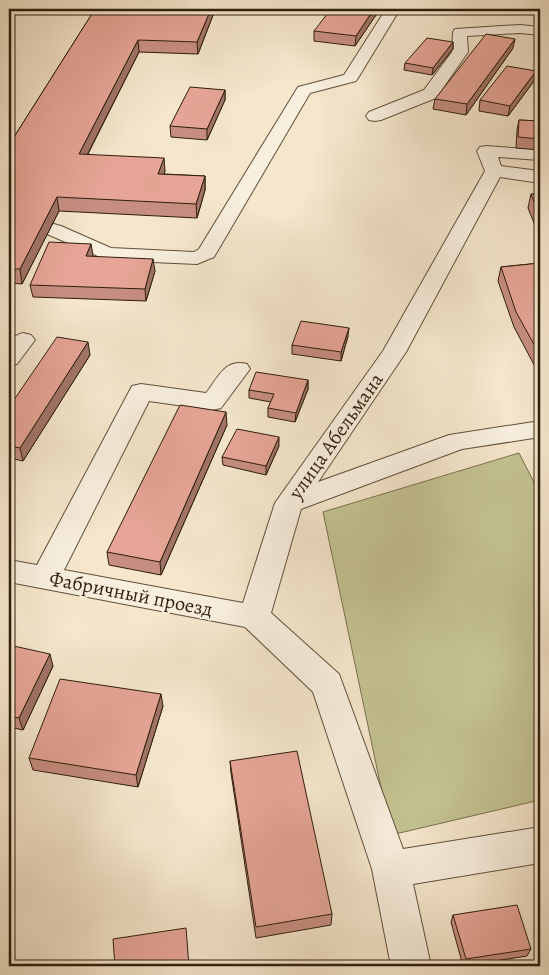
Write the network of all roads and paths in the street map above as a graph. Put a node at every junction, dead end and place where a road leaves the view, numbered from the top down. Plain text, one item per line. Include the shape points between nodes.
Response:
1 (393, 9) edge
2 (540, 30) edge
3 (375, 116) dead end
4 (540, 155) edge
5 (494, 171) junction
6 (540, 177) edge
7 (54, 230) dead end
8 (23, 340) dead end
9 (9, 359) edge
10 (238, 368) dead end
11 (540, 429) edge
12 (289, 503) junction
13 (9, 571) edge
14 (45, 578) junction
15 (254, 617) junction
16 (540, 845) edge
17 (391, 868) junction
18 (411, 966) edge

1 - 7 street via 350,78 304,90 207,253 197,258 107,254
2 - 3 street via 460,32 460,52 430,94
4 - 5 street via 486,151
5 - 6 street
5 - 12 street, улица Абельмана via 394,352
8 - 9 street
10 - 14 street via 212,402 141,392
11 - 12 street via 458,442
12 - 15 street, улица Абельмана
13 - 14 street, Фабричный проезд
14 - 15 street, Фабричный проезд
15 - 17 street via 327,684
16 - 17 street
17 - 18 street

